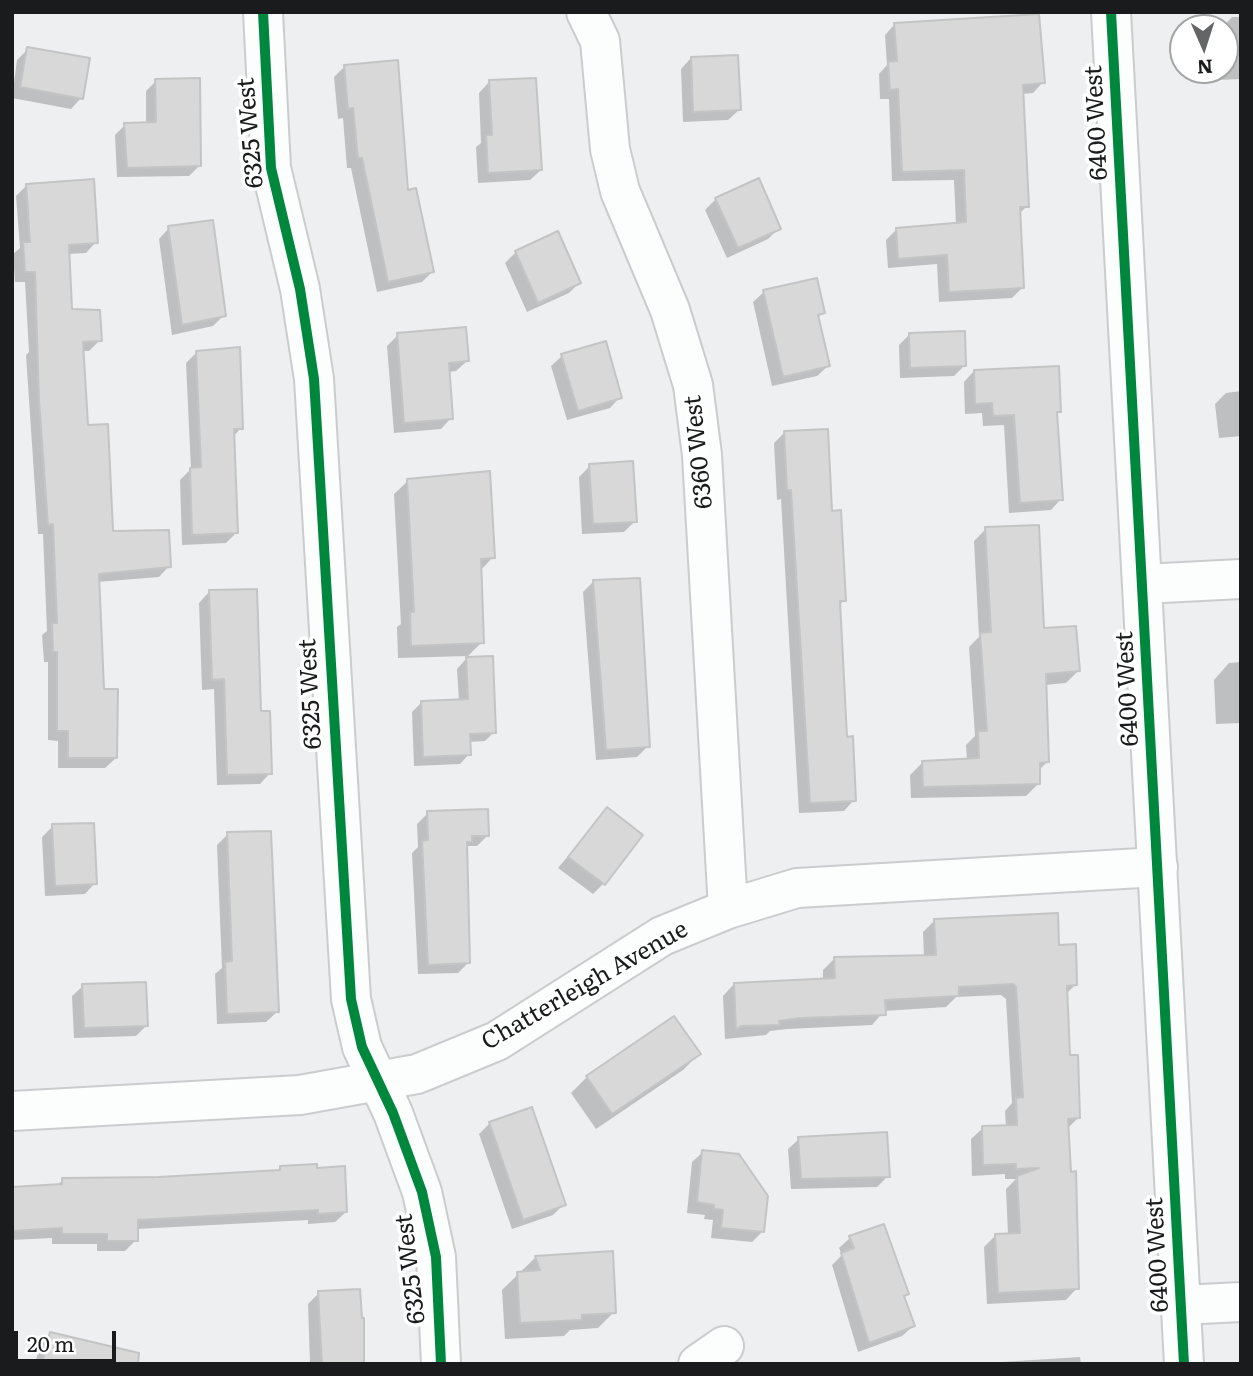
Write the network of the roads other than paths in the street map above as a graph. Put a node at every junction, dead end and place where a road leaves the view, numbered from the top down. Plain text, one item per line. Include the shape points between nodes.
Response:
1 (263, 12) edge
2 (586, 12) edge
3 (1111, 12) edge
4 (1241, 579) edge
5 (1143, 584) junction
6 (1158, 867) junction
7 (728, 909) junction
8 (380, 1082) junction
9 (12, 1111) edge
10 (1241, 1302) edge
11 (1181, 1305) junction
12 (441, 1364) edge
13 (1184, 1364) edge

1 - 8 street, 6325 West via 271,168 303,300 314,379 349,981 362,1046
2 - 7 street, 6360 West via 600,41 614,168 627,212 670,310 693,385 702,455
3 - 5 street, 6400 West
4 - 5 street
5 - 6 street, 6400 West
6 - 7 street, Chatterleigh Avenue via 819,884
6 - 11 street, 6400 West
7 - 8 street, Chatterleigh Avenue via 651,942 497,1041 442,1066
8 - 9 street, Chatterleigh Avenue via 300,1095
8 - 12 street, 6325 West via 422,1192 433,1237
10 - 11 street
11 - 13 street, 6400 West

